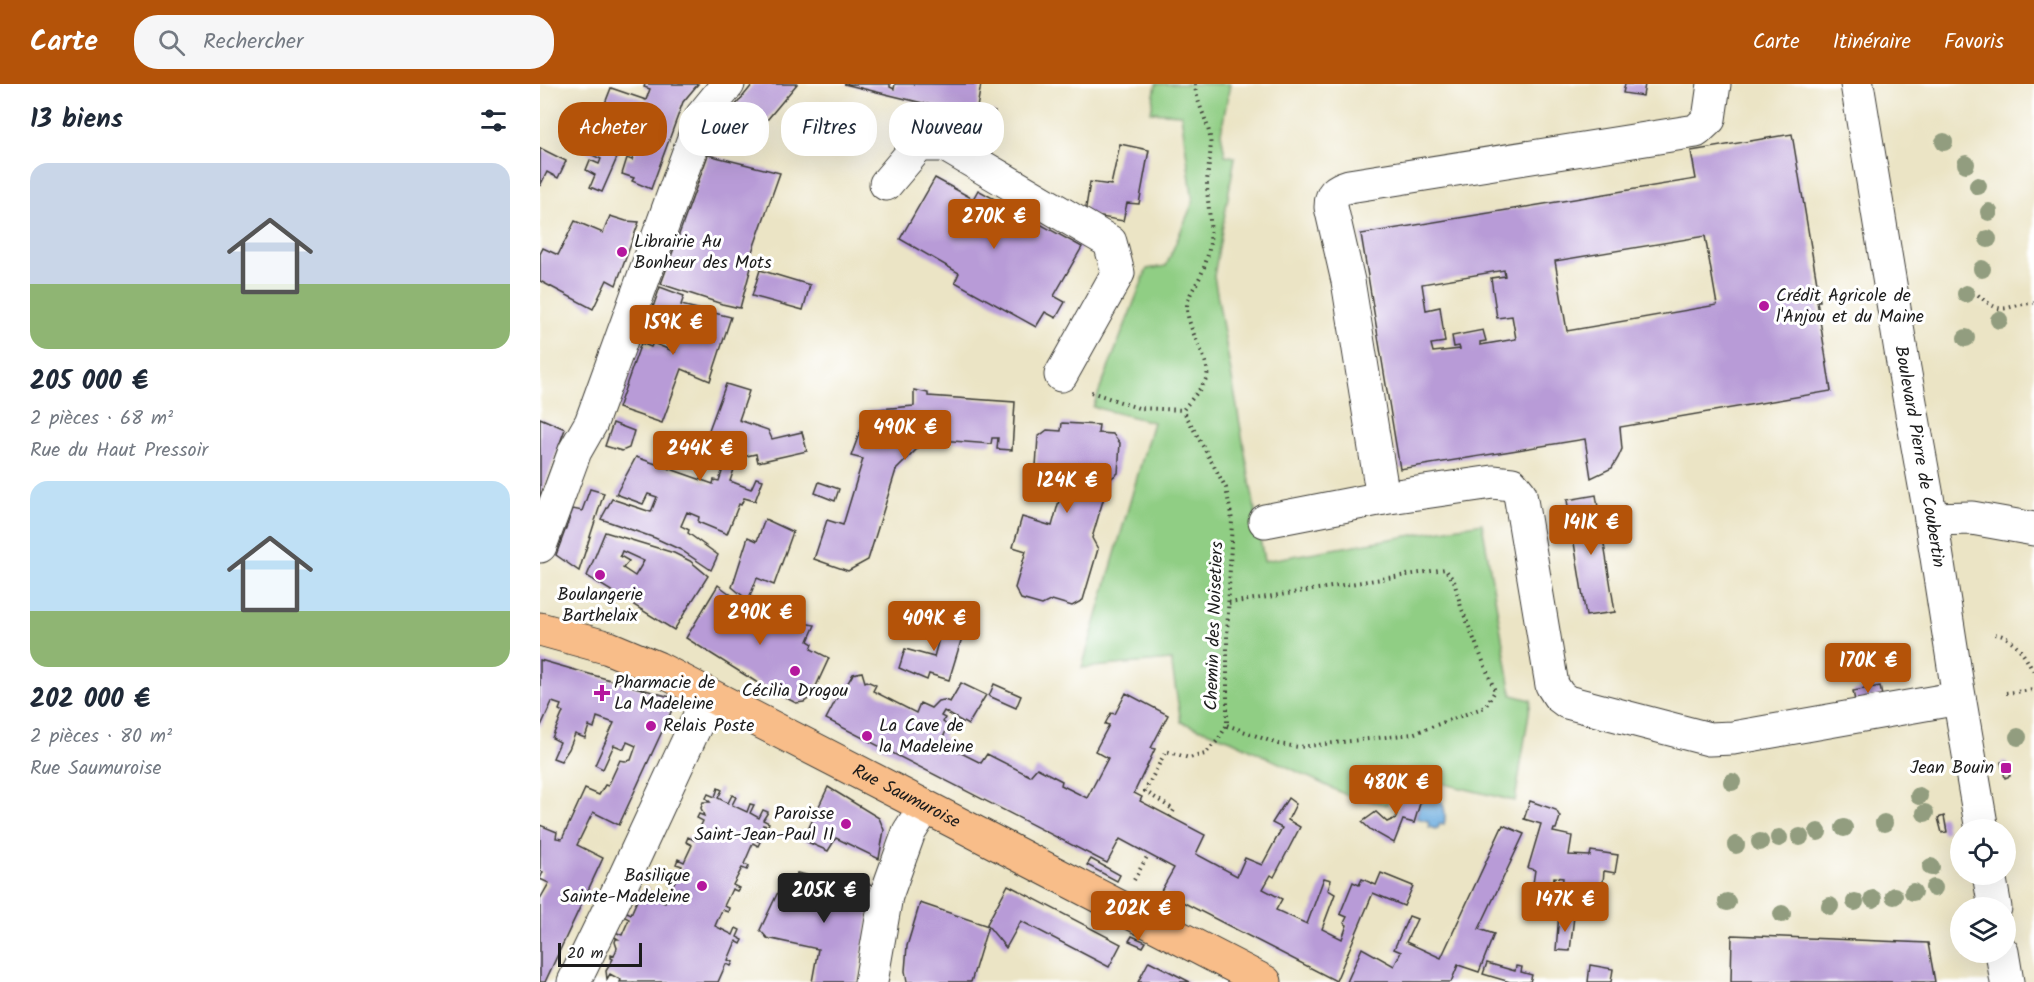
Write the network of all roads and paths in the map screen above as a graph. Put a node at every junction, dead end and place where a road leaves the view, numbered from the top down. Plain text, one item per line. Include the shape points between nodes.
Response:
1 (728, 84) edge
2 (1195, 84) edge
3 (1714, 84) edge
4 (1857, 84) edge
5 (886, 184) dead end
6 (1978, 295) dead end
7 (2034, 303) edge
8 (1061, 375) dead end
9 (1091, 392) dead end
10 (1184, 410) junction
11 (1383, 498) junction
12 (1931, 519) junction
13 (1265, 521) dead end
14 (2034, 529) edge
15 (540, 546) edge
16 (1229, 603) junction
17 (540, 628) edge
18 (1995, 634) dead end
19 (2034, 673) edge
20 (2034, 690) edge
21 (2006, 693) dead end
22 (709, 696) junction
23 (1959, 698) junction
24 (1227, 725) junction
25 (925, 807) junction
26 (1170, 817) dead end
27 (1980, 819) edge
28 (1148, 855) dead end
29 (1133, 881) dead end
30 (2004, 963) edge
31 (574, 982) edge
32 (870, 982) edge
33 (1265, 982) edge
34 (2007, 982) edge

1 - 15 street via 702,116 591,423 575,451
2 - 10 path via 1210,138 1210,241 1187,307 1208,373
3 - 11 street via 1709,119 1696,131 1337,189 1331,197 1331,207 1348,281
4 - 12 street, Boulevard Pierre de Coubertin
5 - 8 street via 919,145 945,145 1110,242 1118,273
6 - 7 path via 2002,310
9 - 10 path via 1138,408
10 - 16 path, Chemin des Noisetiers via 1226,488 1230,504
11 - 13 street
11 - 23 street via 1493,482 1512,484 1520,494 1552,685 1568,702 1709,739
12 - 14 street via 1972,518
12 - 23 street, Boulevard Pierre de Coubertin
16 - 24 path, Chemin des Noisetiers
16 - 24 path via 1445,569 1454,581 1495,691 1485,707 1412,734 1299,747 1278,744
17 - 22 main road, Rue Saumuroise via 609,648
18 - 19 path via 2006,636 2024,654
20 - 21 path
22 - 25 main road, Rue Saumuroise
22 - 31 street
23 - 27 street, Boulevard Pierre de Coubertin
24 - 26 path, Chemin des Noisetiers via 1205,754 1189,758 1166,751 1145,791 1174,810
25 - 32 street via 909,832 886,896
25 - 33 main road, Rue Saumuroise
28 - 29 path
30 - 34 street

